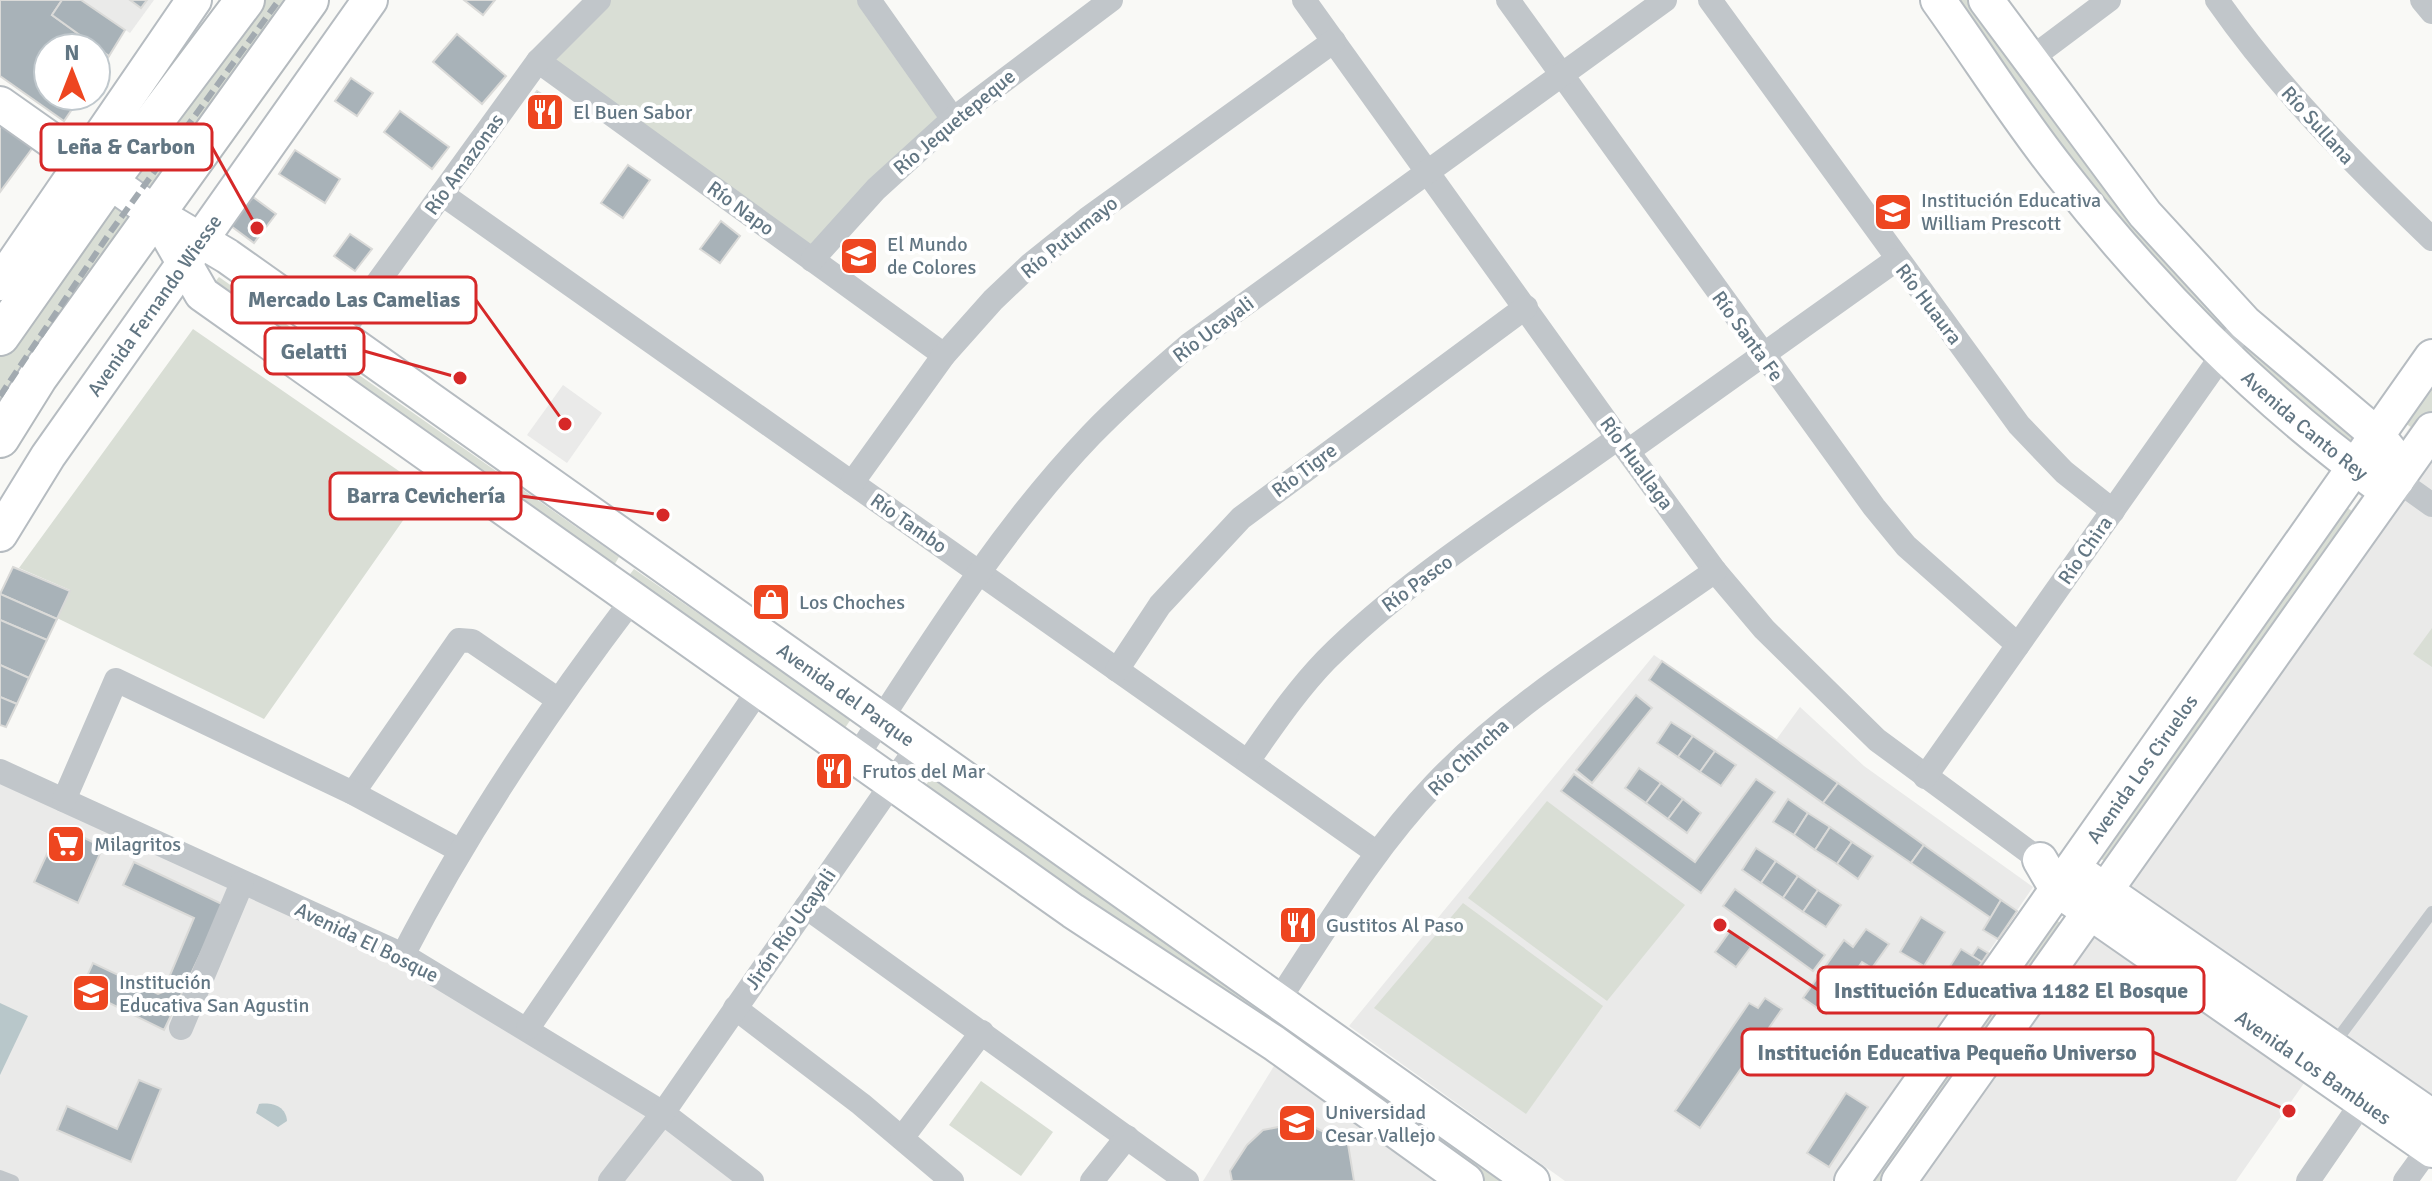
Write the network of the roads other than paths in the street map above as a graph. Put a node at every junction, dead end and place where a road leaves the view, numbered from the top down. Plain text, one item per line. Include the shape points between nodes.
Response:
1 (194, 0) edge
2 (245, 0) edge
3 (309, 0) edge
4 (370, 0) edge
5 (599, 0) edge
6 (869, 0) edge
7 (1111, 0) edge
8 (1304, 0) edge
9 (1508, 0) edge
10 (1665, 0) edge
11 (1710, 0) edge
12 (1938, 0) edge
13 (1986, 0) edge
14 (2109, 0) edge
15 (2217, 0) edge
16 (2422, 0) edge
17 (2432, 12) edge
18 (1334, 41) junction
19 (2029, 60) junction
20 (538, 61) junction
21 (1562, 75) junction
22 (0, 104) edge
23 (953, 119) junction
24 (95, 171) junction
25 (1428, 171) junction
26 (442, 194) junction
27 (156, 214) junction
28 (2432, 239) edge
29 (812, 260) junction
30 (1896, 260) junction
31 (207, 268) junction
32 (0, 283) edge
33 (1526, 307) junction
34 (2245, 323) junction
35 (0, 336) edge
36 (339, 336) junction
37 (2224, 354) junction
38 (944, 355) junction
39 (1762, 355) junction
40 (2432, 357) edge
41 (2432, 430) edge
42 (2377, 435) junction
43 (0, 438) edge
44 (1623, 444) junction
45 (2354, 467) junction
46 (2397, 480) junction
47 (852, 483) junction
48 (2432, 505) edge
49 (2113, 511) junction
50 (0, 534) edge
51 (1715, 571) junction
52 (980, 573) junction
53 (632, 600) junction
54 (2018, 645) junction
55 (1117, 670) junction
56 (760, 688) junction
57 (557, 699) junction
58 (881, 720) junction
59 (918, 746) junction
60 (857, 756) junction
61 (1248, 761) junction
62 (0, 771) edge
63 (1925, 777) junction
64 (893, 781) junction
65 (353, 793) junction
66 (64, 800) junction
67 (459, 850) junction
68 (1377, 853) junction
69 (2056, 872) junction
70 (242, 883) junction
71 (2098, 901) junction
72 (806, 907) junction
73 (2432, 912) edge
74 (403, 955) junction
75 (1278, 1001) junction
76 (735, 1008) junction
77 (181, 1028) dead end
78 (528, 1028) junction
79 (982, 1032) junction
80 (2331, 1048) junction
81 (2363, 1101) junction
82 (663, 1113) junction
83 (1127, 1137) junction
84 (902, 1138) junction
85 (2431, 1140) edge
86 (0, 1176) edge
87 (13, 1181) edge
88 (610, 1181) edge
89 (752, 1181) edge
90 (952, 1181) edge
91 (1092, 1181) edge
92 (1187, 1181) edge
93 (1466, 1181) edge
94 (1532, 1181) edge
95 (1852, 1181) edge
96 (1899, 1181) edge
97 (2308, 1181) edge
98 (2405, 1181) edge

1 - 24 main road
2 - 24 main road
3 - 27 main road
4 - 31 main road, Avenida Fernando Wiesse
5 - 20 street, Río Amazonas
6 - 23 street
7 - 23 street, Río Jequetepeque
8 - 18 street, Río Huallaga
9 - 21 street, Río Santa Fe
10 - 21 street, Río Ucayali
11 - 30 street, Río Huaura
12 - 37 main road, Avenida Canto Rey via 2081,199
13 - 19 main road, Avenida Canto Rey
14 - 19 street
15 - 28 street, Río Sullana via 2341,152
16 - 17 street
18 - 25 street, Río Huallaga
18 - 38 street, Río Putumayo via 1031,264
19 - 34 main road, Avenida Canto Rey via 2135,202
20 - 26 street, Río Amazonas
20 - 29 street, Río Napo
21 - 25 street, Río Ucayali
21 - 39 street, Río Santa Fe
22 - 24 main road, Avenida del Parque
23 - 29 street, Río Jequetepeque via 876,189
24 - 27 main road, Avenida del Parque
24 - 32 main road
24 - 35 main road
25 - 33 street, Río Huallaga
25 - 52 street, Río Ucayali via 1190,344 1139,388 1048,485
26 - 36 street, Río Amazonas
26 - 47 street, Río Tambo
27 - 31 main road, Avenida del Parque
27 - 43 main road
29 - 38 street, Río Napo
30 - 39 street, Río Pasco
30 - 49 street, Río Huaura via 2019,425 2064,472
31 - 36 main road, Avenida del Parque
31 - 50 main road, Avenida Fernando Wiesse via 48,456
31 - 53 main road, Avenida del Parque
33 - 44 street, Río Huallaga
33 - 55 street, Río Tigre via 1241,518 1160,605
34 - 37 street, Río Chira
34 - 42 main road, Avenida Canto Rey
36 - 58 main road, Avenida del Parque
37 - 45 main road, Avenida Canto Rey
37 - 49 street, Río Chira
38 - 47 street, Río Putumayo
39 - 44 street, Río Pasco
39 - 54 street, Río Santa Fe via 1906,546
40 - 42 main road, Avenida Los Ciruelos
41 - 46 main road, Avenida Los Ciruelos
42 - 45 main road, Avenida Los Ciruelos
42 - 46 main road, Avenida Canto Rey via 2397,460
44 - 51 street, Río Huallaga
44 - 61 street, Río Pasco via 1378,612 1307,682
45 - 46 main road, Avenida Canto Rey via 2380,486
45 - 69 main road, Avenida Los Ciruelos
46 - 48 street
46 - 71 main road, Avenida Los Ciruelos
47 - 52 street, Río Tambo
49 - 54 street, Río Chira
51 - 63 street, Río Huallaga via 1815,683
51 - 68 street, Río Chincha via 1483,739 1434,784
52 - 55 street, Río Tambo
52 - 58 street, Río Ucayali
53 - 56 main road, Avenida del Parque
53 - 57 street
54 - 63 street, Río Chira
55 - 61 street, Río Tambo
56 - 60 main road, Avenida del Parque
56 - 78 street
57 - 65 street via 472,641 459,640
57 - 67 street
58 - 59 main road, Avenida del Parque
58 - 60 street, Río Ucayali
59 - 64 street, Jirón Río Ucayali
59 - 75 main road, Avenida del Parque
60 - 64 main road, Avenida del Parque
61 - 68 street, Río Tambo
62 - 66 street, Avenida El Bosque
63 - 69 street, Río Huallaga
64 - 72 street, Jirón Río Ucayali
64 - 93 main road, Avenida del Parque
65 - 66 street via 116,680
65 - 67 street
66 - 70 street, Avenida El Bosque
67 - 74 street
68 - 75 street, Río Chincha
69 - 71 main road, Avenida Los Bambues
69 - 95 main road, Avenida Los Ciruelos
70 - 74 street, Avenida El Bosque
70 - 77 street
71 - 80 main road, Avenida Los Bambues
71 - 81 main road, Avenida Los Bambues
71 - 96 main road, Avenida Los Ciruelos
72 - 76 street, Jirón Río Ucayali
72 - 79 street
73 - 80 lane
74 - 78 street, Avenida El Bosque
75 - 94 main road, Avenida del Parque
76 - 82 street, Jirón Río Ucayali
76 - 84 street
78 - 82 street, Avenida El Bosque
79 - 83 street
79 - 84 street
80 - 85 main road, Avenida Los Bambues
81 - 85 main road, Avenida Los Bambues
81 - 97 street
82 - 88 street, Jirón Río Ucayali
82 - 89 street, Avenida El Bosque
83 - 91 street
83 - 92 street
84 - 90 street
85 - 98 street
86 - 87 lane

